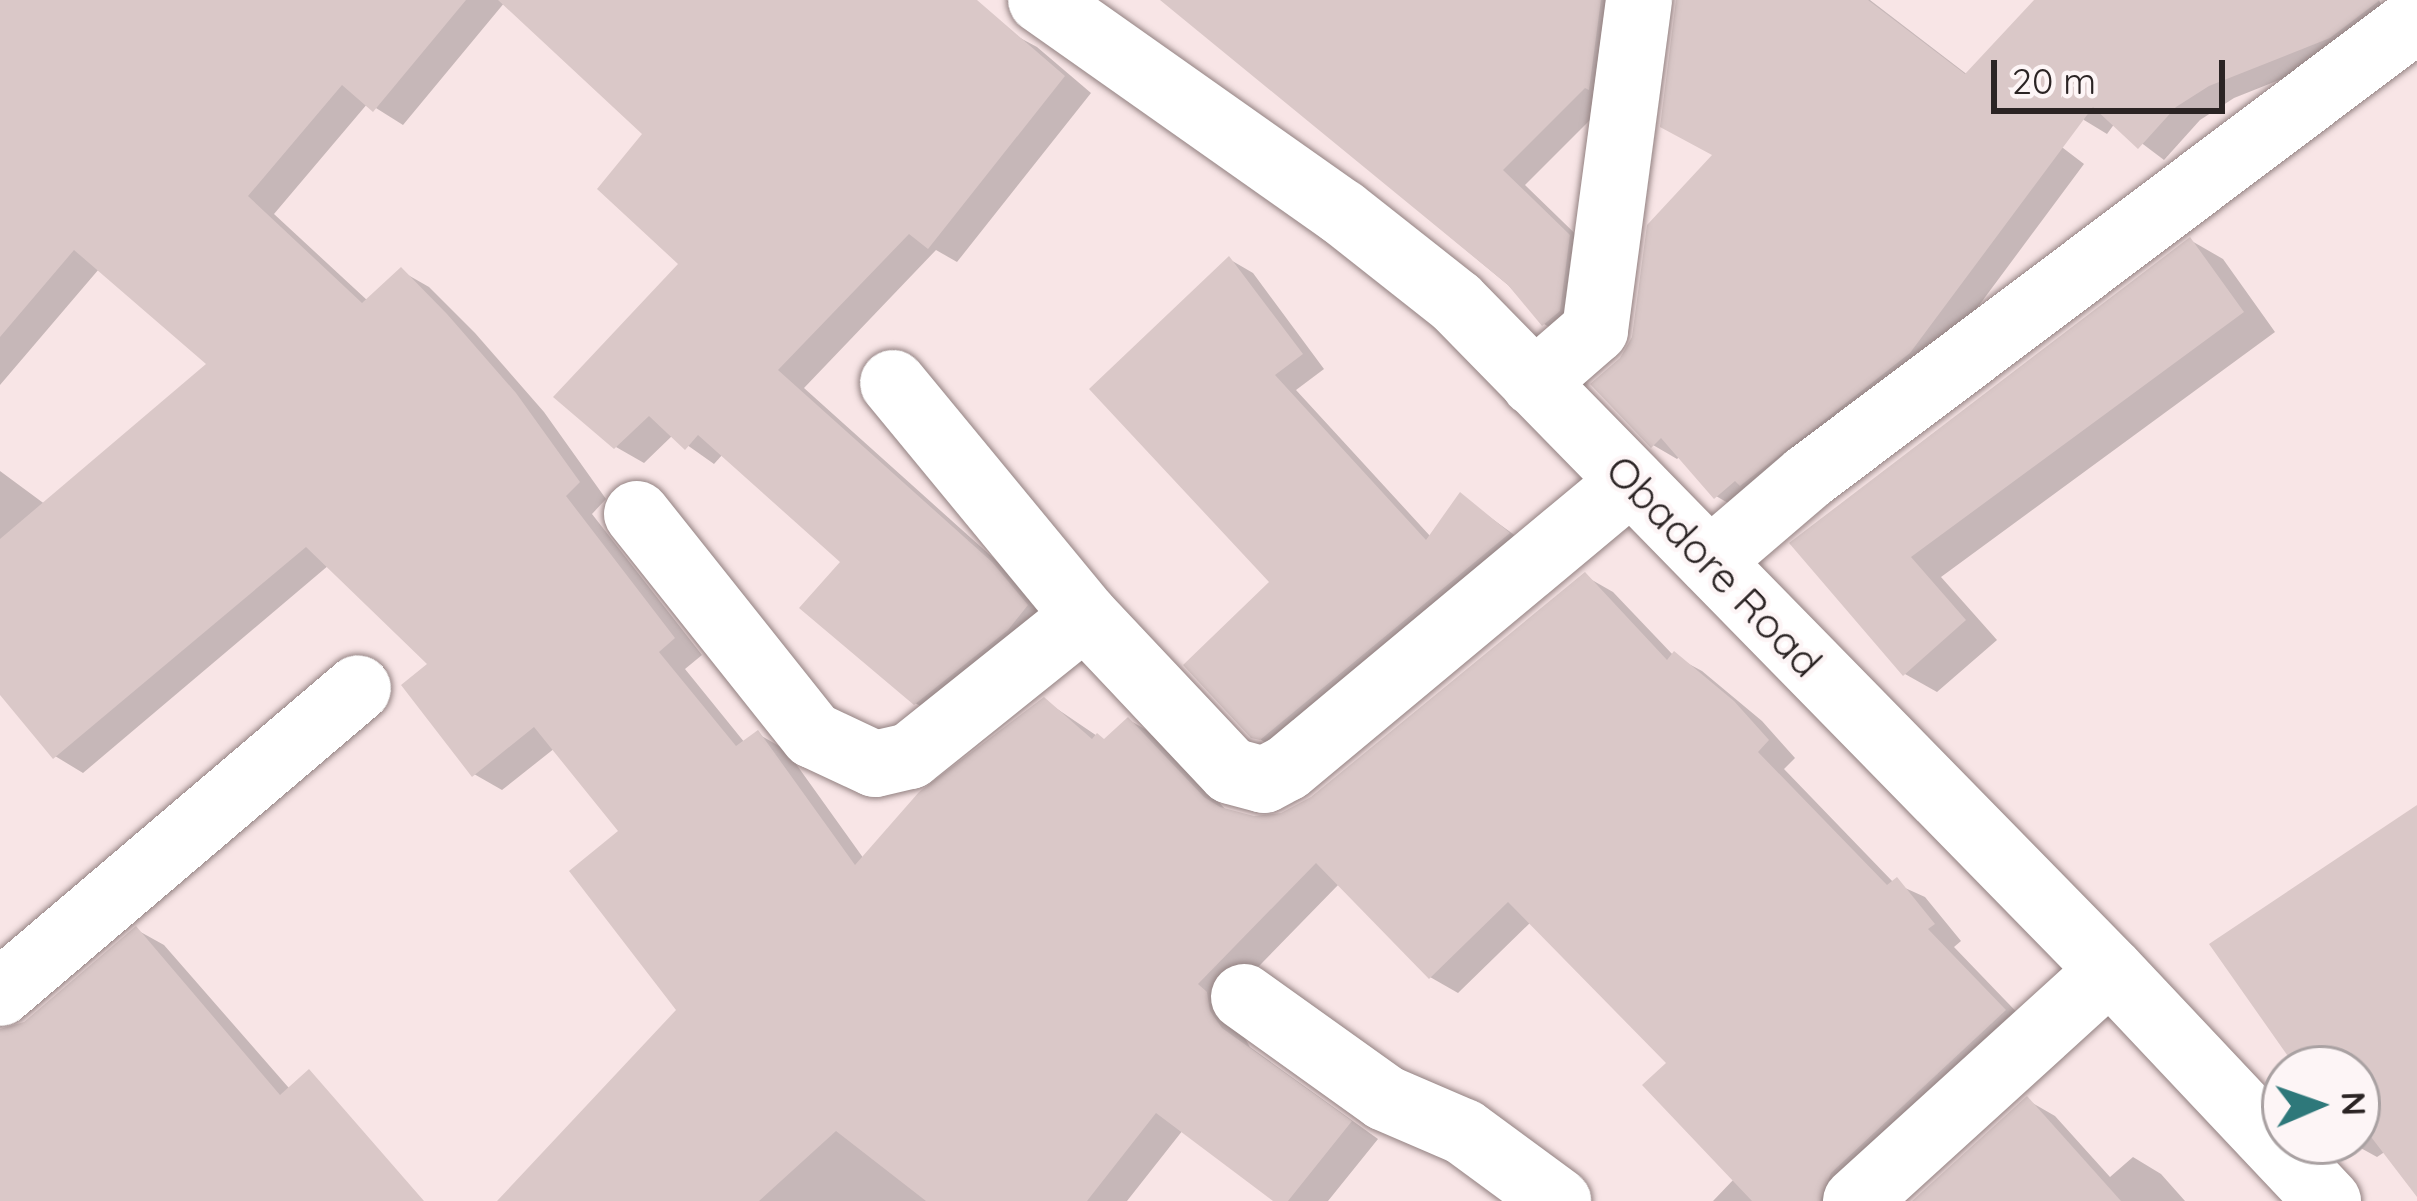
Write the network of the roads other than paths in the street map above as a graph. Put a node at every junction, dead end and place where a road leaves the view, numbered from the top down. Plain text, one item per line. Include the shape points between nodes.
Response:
1 (1041, 0) edge
2 (1639, 0) edge
3 (2417, 20) edge
4 (1534, 382) junction
5 (893, 383) dead end
6 (1631, 481) junction
7 (637, 514) dead end
8 (1710, 562) junction
9 (1085, 616) junction
10 (358, 688) dead end
11 (2110, 970) junction
12 (0, 993) edge
13 (1244, 997) dead end
14 (1558, 1201) edge
15 (1856, 1201) edge
16 (2328, 1201) edge

1 - 4 street, Obadore Road via 1342,212 1456,302
2 - 4 street via 1595,330
3 - 8 street via 1808,477
4 - 6 street, Obadore Road
5 - 9 street
6 - 8 street, Obadore Road
6 - 9 street via 1264,780 1231,771
7 - 9 street via 813,735 875,764 910,756
8 - 11 street, Obadore Road
10 - 12 street
11 - 15 street
11 - 16 street, Obadore Road
13 - 14 street via 1384,1098 1464,1132

